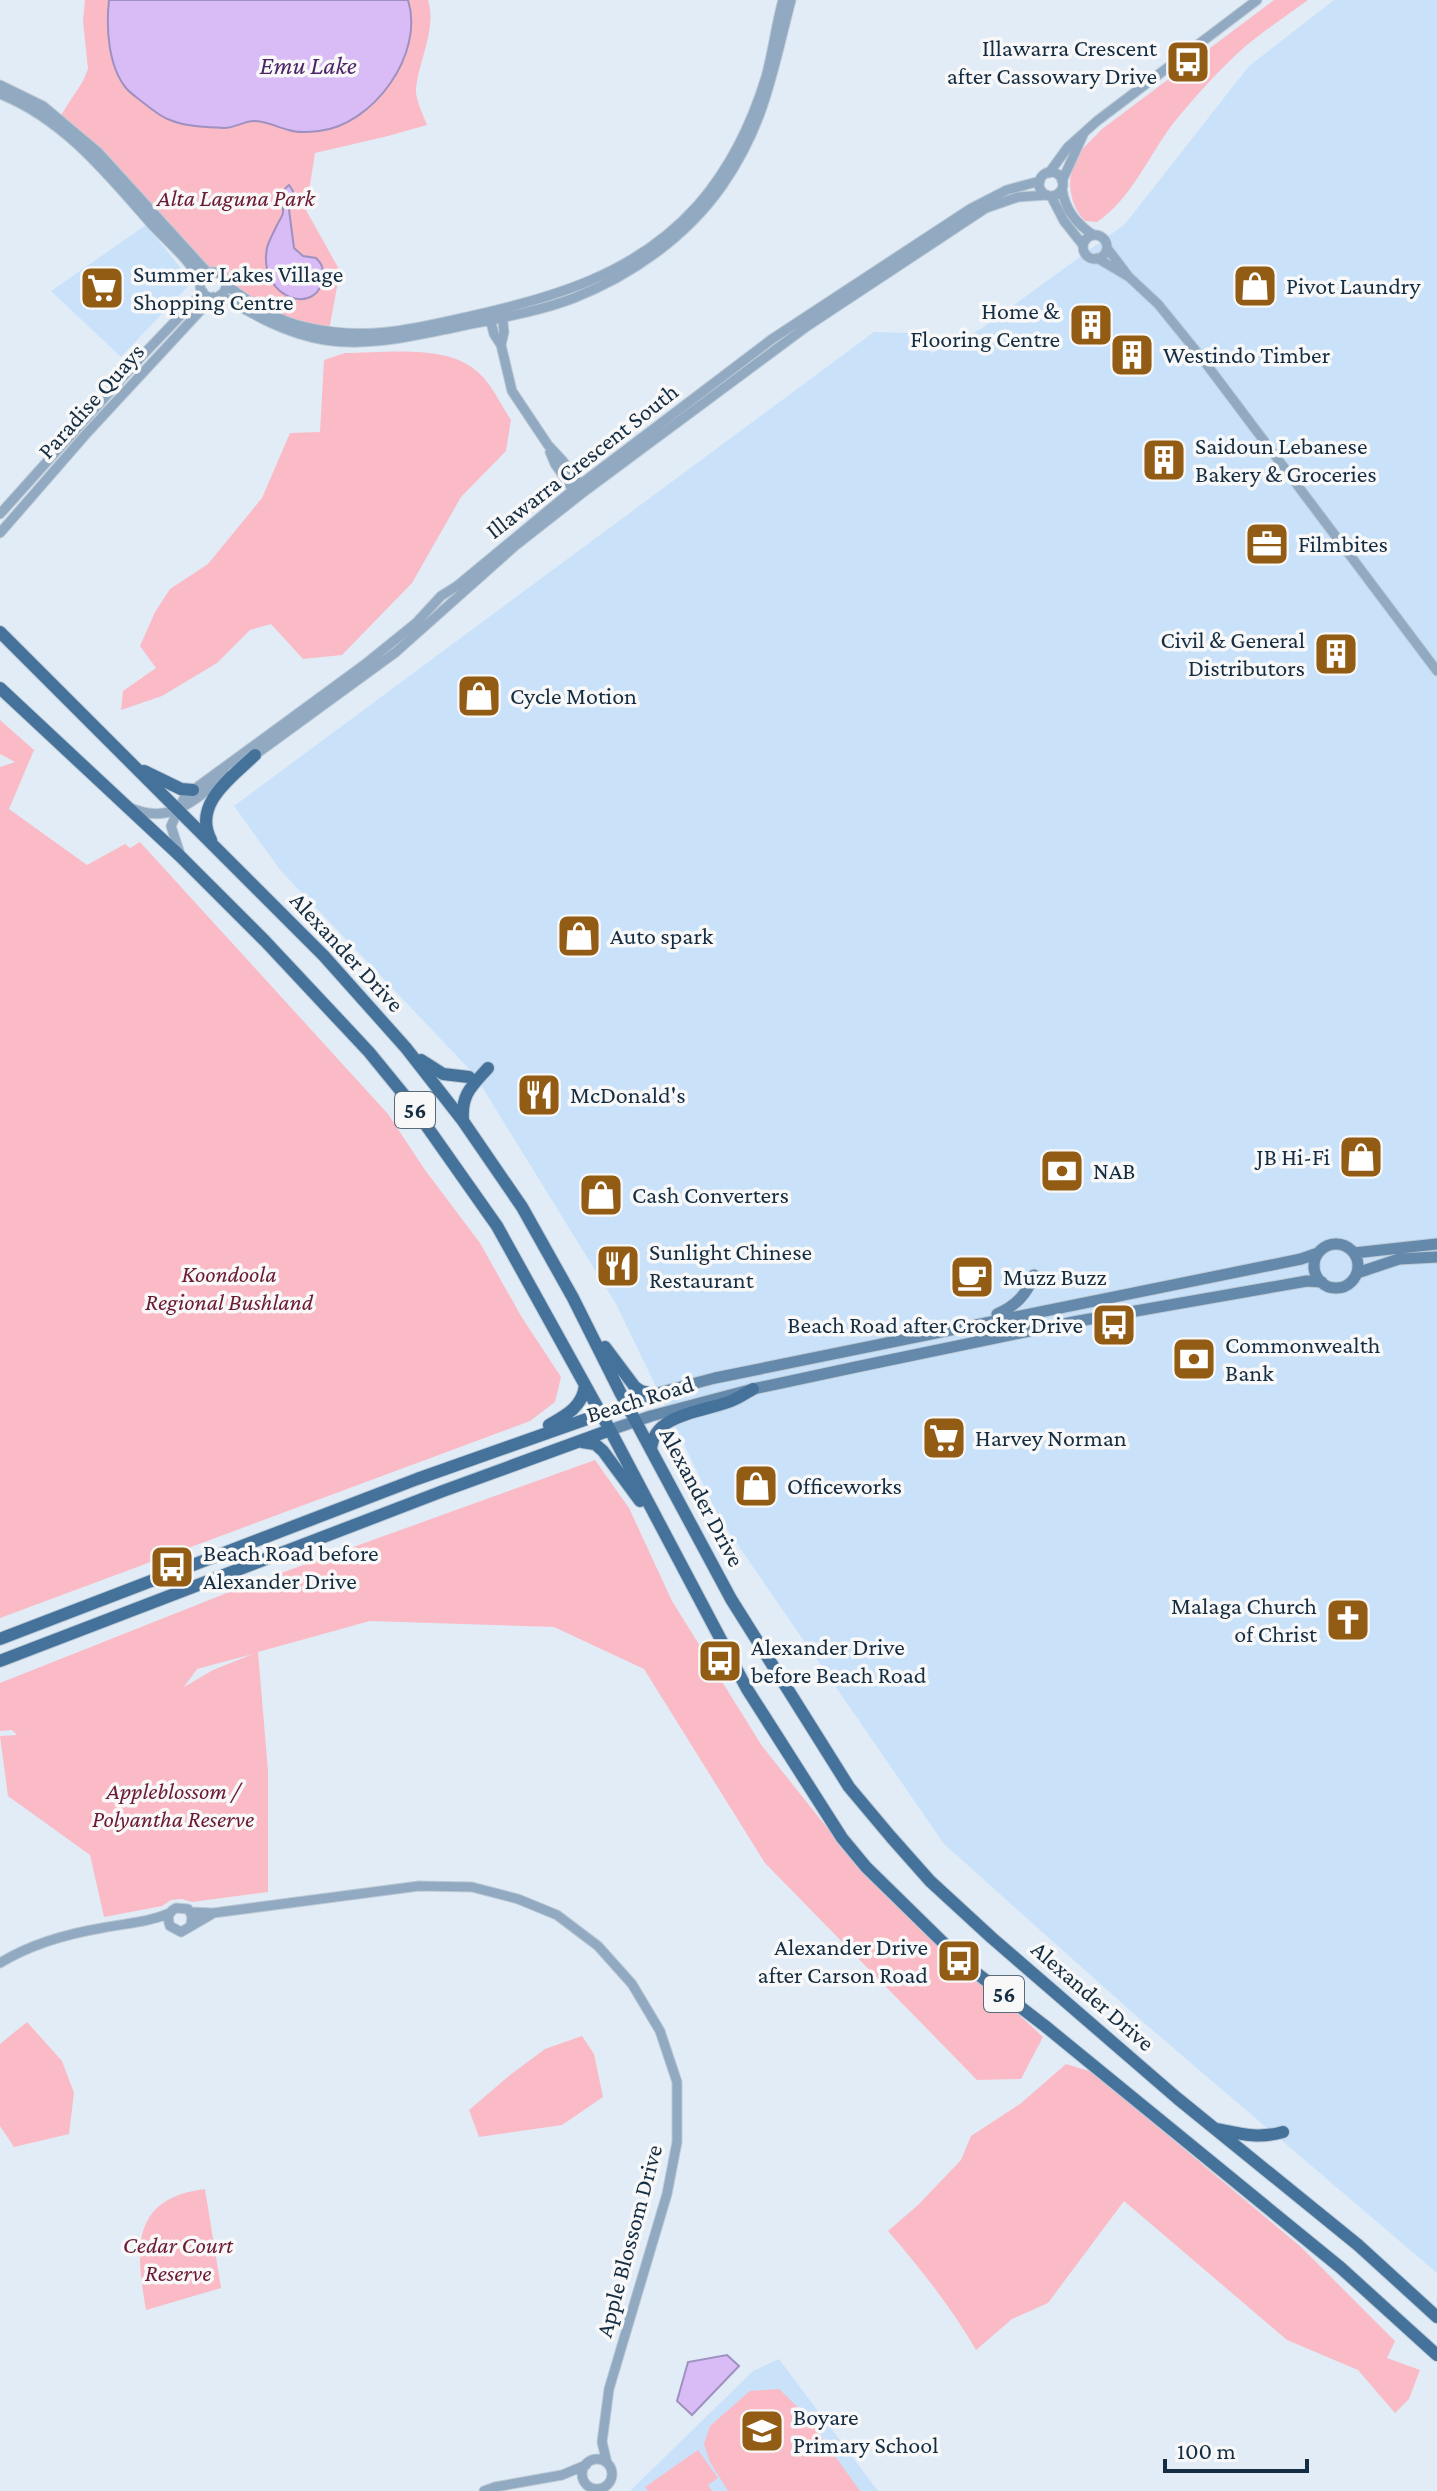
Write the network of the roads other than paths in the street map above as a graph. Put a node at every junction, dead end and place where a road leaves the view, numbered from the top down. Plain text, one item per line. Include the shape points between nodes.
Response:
1 (783, 0) edge
2 (791, 0) edge
3 (1257, 0) edge
4 (0, 85) edge
5 (0, 94) edge
6 (1083, 135) junction
7 (1049, 173) junction
8 (1040, 181) junction
9 (1062, 185) junction
10 (1049, 196) junction
11 (1093, 235) junction
12 (175, 243) junction
13 (1083, 245) junction
14 (1107, 248) junction
15 (1097, 258) junction
16 (208, 273) junction
17 (1129, 277) junction
18 (226, 285) junction
19 (209, 292) junction
20 (502, 313) junction
21 (489, 317) junction
22 (501, 345) junction
23 (140, 358) junction
24 (149, 367) junction
25 (579, 491) junction
26 (0, 514) edge
27 (0, 533) edge
28 (0, 632) edge
29 (1437, 671) edge
30 (0, 688) edge
31 (255, 755) junction
32 (125, 758) junction
33 (193, 790) junction
34 (125, 805) junction
35 (177, 811) junction
36 (216, 850) junction
37 (181, 857) junction
38 (406, 1048) junction
39 (488, 1068) dead end
40 (469, 1077) dead end
41 (463, 1121) junction
42 (1437, 1244) edge
43 (1318, 1253) junction
44 (1354, 1253) junction
45 (1437, 1257) edge
46 (1357, 1273) junction
47 (1034, 1275) dead end
48 (1322, 1282) junction
49 (573, 1298) junction
50 (962, 1326) junction
51 (810, 1358) junction
52 (866, 1366) junction
53 (585, 1385) junction
54 (753, 1389) junction
55 (654, 1394) junction
56 (627, 1404) junction
57 (601, 1414) junction
58 (637, 1421) junction
59 (610, 1430) junction
60 (578, 1442) junction
61 (651, 1450) junction
62 (485, 1454) junction
63 (671, 1546) junction
64 (0, 1639) edge
65 (0, 1661) edge
66 (191, 1912) junction
67 (170, 1913) junction
68 (213, 1913) junction
69 (149, 1922) junction
70 (191, 1924) junction
71 (170, 1926) junction
72 (0, 1963) edge
73 (1214, 2129) junction
74 (1283, 2132) dead end
75 (1437, 2317) edge
76 (1437, 2355) edge
77 (602, 2442) junction
78 (588, 2463) junction
79 (607, 2463) junction
80 (562, 2475) junction
81 (589, 2487) edge
82 (608, 2488) edge
83 (484, 2491) edge

1 - 20 street via 752,116 737,150 697,206 621,266 561,294
2 - 20 street via 756,128 720,189 690,222 668,244 608,282 572,298
3 - 6 street
4 - 12 street via 43,106 98,152
5 - 12 street via 71,138
6 - 7 street
6 - 9 street
7 - 8 street
7 - 9 street via 1055,173
8 - 10 street via 1041,191
8 - 25 street, Illawarra Crescent South via 970,209 786,331
9 - 10 street
9 - 11 street via 1065,205
10 - 13 street
10 - 25 street, Illawarra Crescent South via 1004,201 975,214 806,327
11 - 13 street
11 - 14 street via 1103,238
12 - 16 street
12 - 19 street
13 - 15 street via 1086,255
14 - 15 street
14 - 17 street
15 - 17 street
16 - 18 street via 221,275
16 - 19 street
17 - 29 street via 1201,357
18 - 19 street
18 - 21 street via 268,314 338,333 398,332
19 - 21 street via 264,321 329,341 391,341
19 - 23 street, Paradise Quays
19 - 24 street, Paradise Quays
20 - 21 street
20 - 22 street
21 - 22 street
22 - 25 street via 512,391
23 - 24 street
23 - 26 street, Paradise Quays
24 - 27 street, Paradise Quays
25 - 31 street, Illawarra Crescent South via 396,652
25 - 33 street, Illawarra Crescent South via 441,596 364,665
28 - 32 main road, Alexander Drive / 56
30 - 34 main road, Alexander Drive / 56
31 - 35 street, Illawarra Crescent South
31 - 36 main road via 207,808 205,829
32 - 33 main road via 152,777
32 - 35 main road, Alexander Drive / 56
33 - 35 street, Illawarra Crescent South
34 - 35 street via 157,815
34 - 37 main road, Alexander Drive / 56
35 - 36 main road, Alexander Drive / 56
35 - 37 street via 171,829
36 - 38 main road, Alexander Drive / 56 via 324,956
37 - 53 main road, Alexander Drive / 56 via 301,978 409,1101 497,1226
38 - 40 main road via 436,1072
38 - 41 main road, Alexander Drive / 56
39 - 41 main road via 464,1097
41 - 49 main road, Alexander Drive / 56 via 522,1207
42 - 44 main road
43 - 44 main road via 1336,1244
43 - 48 main road via 1314,1268
43 - 50 main road, Beach Road
44 - 46 main road
45 - 46 main road via 1399,1259
46 - 48 main road via 1342,1287
47 - 50 main road via 1013,1306
48 - 52 main road, Beach Road via 1073,1322
49 - 55 main road via 622,1371 641,1391
49 - 56 main road, Alexander Drive / 56
50 - 51 main road, Beach Road
51 - 52 main road via 819,1363 848,1358
51 - 55 main road, Beach Road
52 - 54 main road, Beach Road
53 - 57 main road, Alexander Drive / 56
53 - 62 main road via 582,1400 568,1415
54 - 58 main road, Beach Road
54 - 61 main road via 665,1424 655,1433
55 - 56 main road, Beach Road
56 - 57 main road, Beach Road
56 - 58 main road, Alexander Drive / 56
57 - 59 main road, Alexander Drive / 56
57 - 62 main road, Beach Road
58 - 59 main road, Beach Road
58 - 61 main road, Alexander Drive / 56
59 - 60 main road, Beach Road
59 - 63 main road, Alexander Drive / 56
60 - 63 main road via 603,1451
60 - 65 main road, Beach Road
61 - 73 main road, Alexander Drive / 56 via 731,1599 857,1797 930,1881
62 - 64 main road, Beach Road
63 - 76 main road, Alexander Drive / 56 via 747,1689 866,1867 966,1965 1341,2268
66 - 67 street via 180,1907
66 - 68 street, Apple Blossom Drive
66 - 70 street
67 - 69 street
67 - 71 street
68 - 70 street, Apple Blossom Drive
68 - 77 street, Apple Blossom Drive via 419,1886 472,1887 557,1915 598,1946 632,1984 660,2031 677,2082 677,2142 667,2194 609,2389
69 - 71 street
69 - 72 street via 50,1940
70 - 71 street via 181,1932
73 - 74 main road via 1260,2137
73 - 75 main road, Alexander Drive / 56 via 1358,2245
77 - 78 street, Apple Blossom Drive
77 - 79 street, Apple Blossom Drive
78 - 79 street
78 - 80 street
78 - 81 street via 582,2474
79 - 82 street via 612,2473
80 - 81 street
80 - 83 street
81 - 82 street

